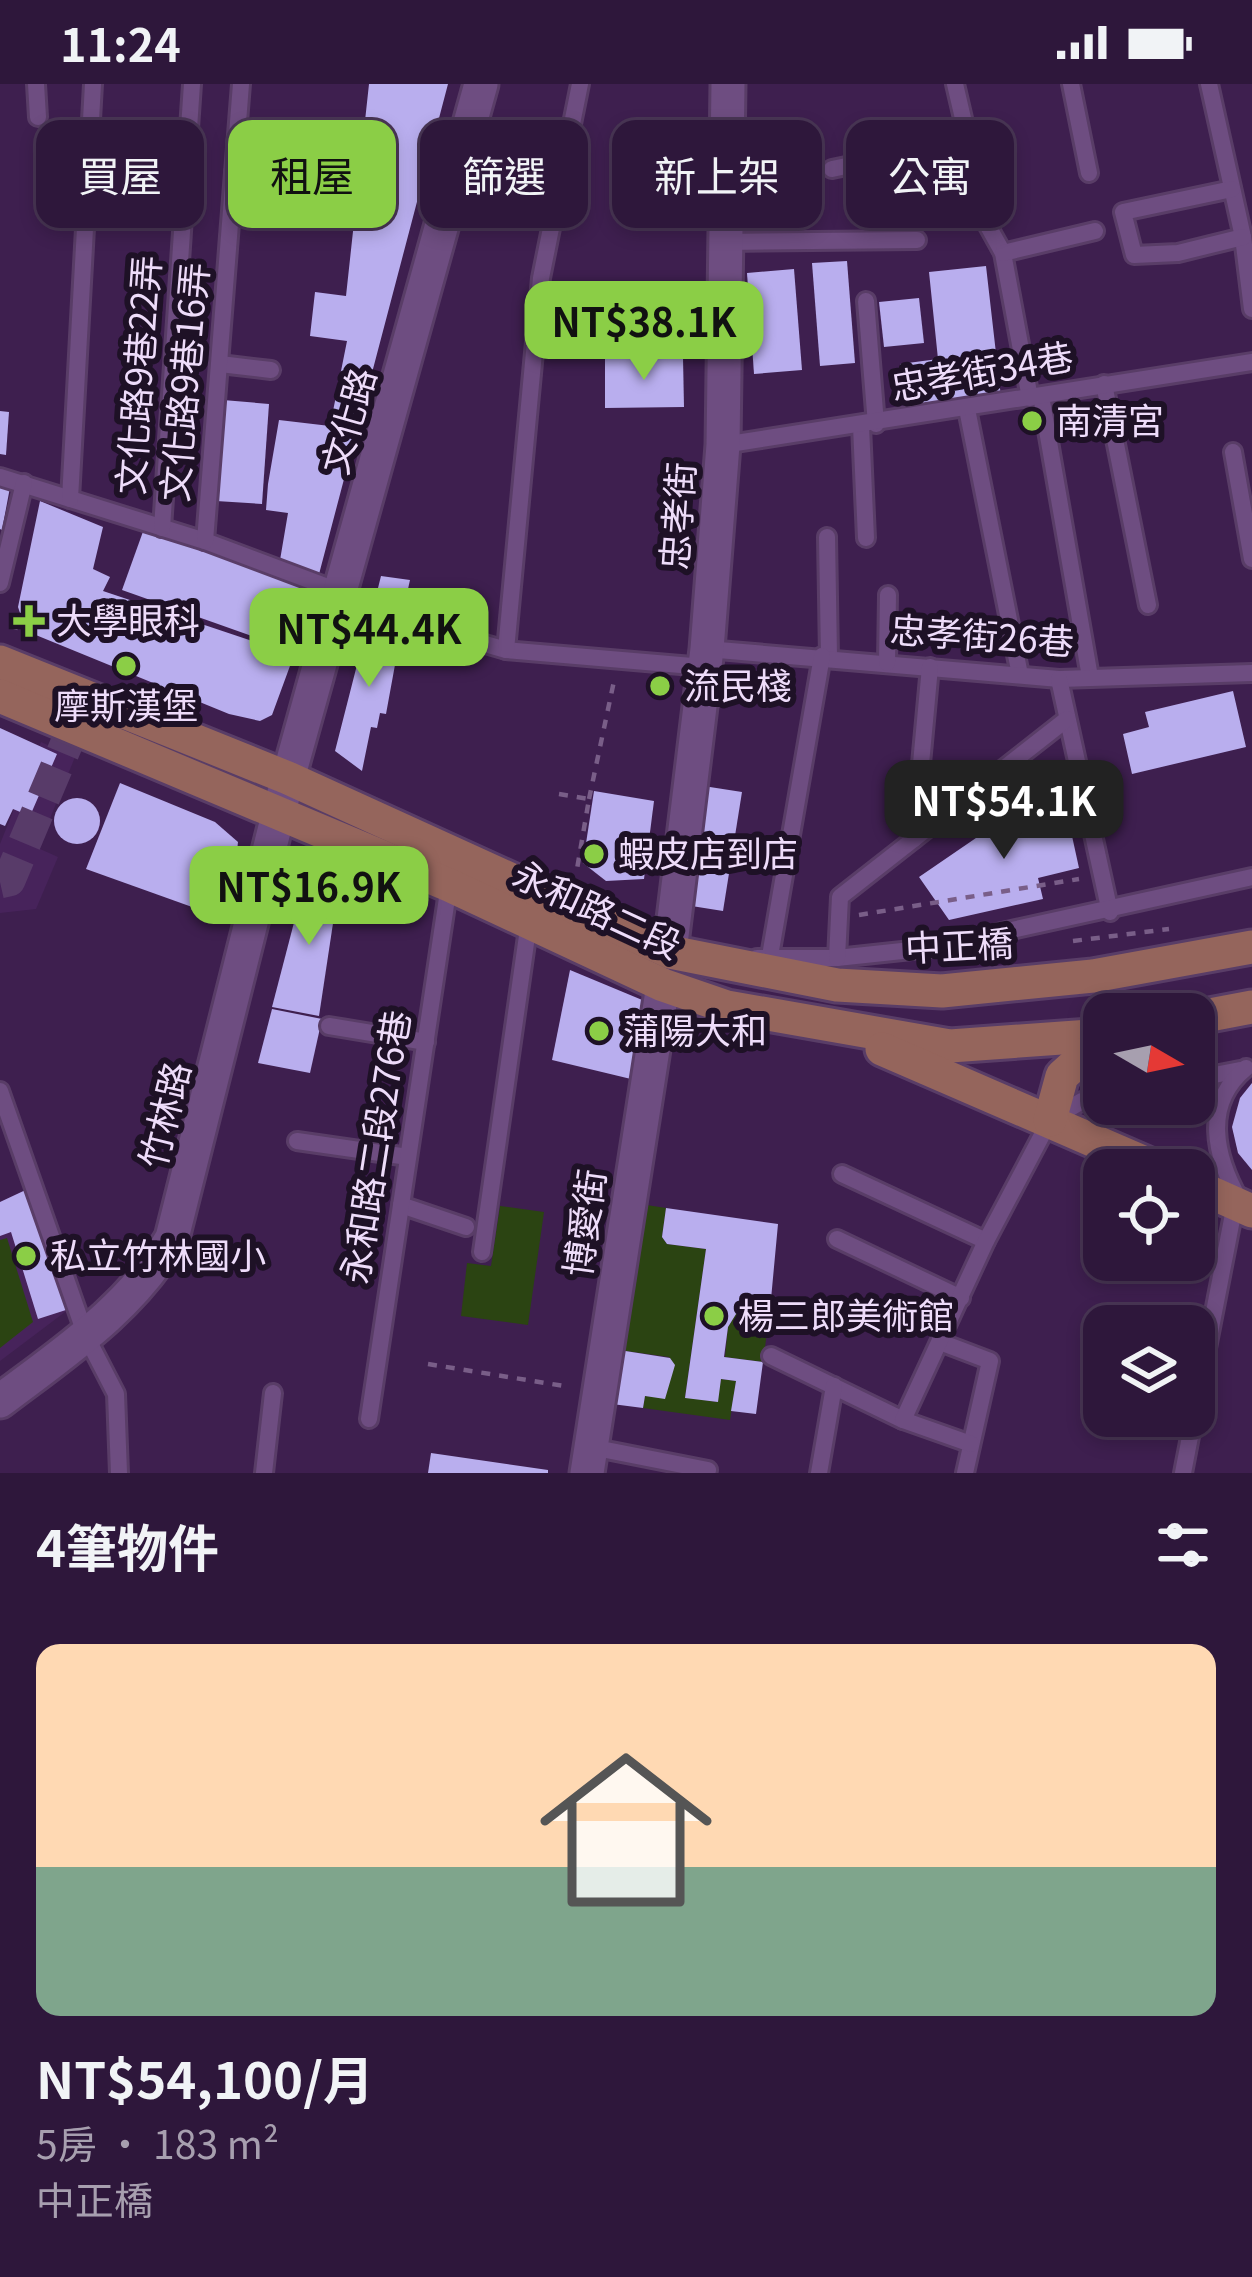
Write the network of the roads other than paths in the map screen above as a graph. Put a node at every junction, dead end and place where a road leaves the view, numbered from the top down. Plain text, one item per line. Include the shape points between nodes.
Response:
1 (36, 84) edge
2 (93, 84) edge
3 (192, 84) edge
4 (242, 84) edge
5 (482, 84) edge
6 (580, 84) edge
7 (728, 84) edge
8 (976, 84) edge
9 (1071, 84) edge
10 (1208, 84) edge
11 (956, 86) edge
12 (38, 117) dead end
13 (239, 120) edge
14 (962, 120) edge
15 (846, 167) edge
16 (832, 170) dead end
17 (1088, 172) dead end
18 (1232, 188) junction
19 (230, 228) edge
20 (989, 228) edge
21 (1095, 231) dead end
22 (1243, 237) junction
23 (917, 240) dead end
24 (726, 242) junction
25 (1003, 253) junction
26 (866, 301) dead end
27 (1252, 309) edge
28 (1252, 362) edge
29 (220, 364) junction
30 (271, 370) dead end
31 (1104, 384) junction
32 (1036, 397) junction
33 (967, 409) junction
34 (868, 425) junction
35 (723, 445) junction
36 (1233, 452) dead end
37 (0, 477) edge
38 (23, 482) junction
39 (70, 499) junction
40 (161, 528) junction
41 (827, 538) dead end
42 (866, 538) dead end
43 (205, 542) junction
44 (1252, 559) edge
45 (0, 583) edge
46 (888, 595) dead end
47 (340, 597) junction
48 (1148, 605) dead end
49 (506, 650) junction
50 (826, 657) junction
51 (705, 658) junction
52 (0, 662) edge
53 (887, 663) junction
54 (930, 667) junction
55 (1252, 673) edge
56 (1020, 675) junction
57 (1090, 677) junction
58 (1059, 679) junction
59 (0, 696) edge
60 (1067, 719) junction
61 (283, 795) junction
62 (914, 839) junction
63 (1252, 877) edge
64 (449, 885) junction
65 (1110, 912) junction
66 (529, 922) junction
67 (1252, 947) edge
68 (670, 952) junction
69 (770, 956) junction
70 (837, 958) junction
71 (713, 962) junction
72 (663, 986) junction
73 (1252, 1007) edge
74 (1215, 1014) edge
75 (328, 1027) dead end
76 (838, 1030) junction
77 (1083, 1038) edge
78 (426, 1042) junction
79 (1083, 1056) edge
80 (1249, 1068) edge
81 (1215, 1074) edge
82 (0, 1091) edge
83 (1083, 1101) edge
84 (1051, 1120) junction
85 (297, 1141) dead end
86 (1115, 1149) edge
87 (408, 1156) junction
88 (842, 1174) dead end
89 (1215, 1195) edge
90 (401, 1205) junction
91 (1243, 1208) edge
92 (466, 1227) dead end
93 (837, 1239) dead end
94 (986, 1241) junction
95 (482, 1252) dead end
96 (961, 1298) junction
97 (1215, 1327) edge
98 (86, 1336) junction
99 (940, 1342) junction
100 (771, 1356) dead end
101 (834, 1386) junction
102 (273, 1394) dead end
103 (0, 1401) edge
104 (369, 1419) dead end
105 (904, 1420) junction
106 (1190, 1437) edge
107 (971, 1444) junction
108 (589, 1460) edge
109 (708, 1470) edge
110 (119, 1473) edge
111 (264, 1473) edge
112 (819, 1473) edge
113 (965, 1473) edge
114 (1183, 1473) edge

1 - 12 lane
2 - 39 lane
3 - 40 lane, 文化路9巷22弄
4 - 13 lane, 文化路9巷16弄
5 - 47 street, 文化路
6 - 49 lane via 541,278
7 - 24 street, 忠孝街
8 - 11 lane
9 - 17 lane
10 - 18 lane
11 - 14 lane
15 - 16 lane
18 - 22 lane
18 - 22 lane via 1124,212 1134,256
19 - 29 lane, 文化路9巷16弄
20 - 25 lane
21 - 25 lane
22 - 27 lane
23 - 24 lane
24 - 35 street, 忠孝街
25 - 32 lane
26 - 34 lane
28 - 31 lane, 忠孝街34巷
29 - 30 lane
29 - 43 lane, 文化路9巷16弄
31 - 32 lane, 忠孝街34巷
31 - 48 lane
32 - 33 lane, 忠孝街34巷
32 - 57 lane
33 - 34 lane, 忠孝街34巷
33 - 56 lane
34 - 35 lane, 忠孝街34巷
34 - 42 lane
35 - 51 street, 忠孝街
36 - 44 lane
37 - 38 lane, 忠孝街26巷
38 - 39 lane, 忠孝街26巷
38 - 45 lane
39 - 40 lane, 忠孝街26巷
40 - 43 lane, 忠孝街26巷
41 - 50 lane
43 - 47 lane, 忠孝街26巷
46 - 53 lane
47 - 49 lane, 忠孝街26巷
47 - 61 street, 文化路
49 - 51 lane, 忠孝街26巷
50 - 51 lane, 忠孝街26巷
50 - 53 lane, 忠孝街26巷
50 - 69 lane
51 - 68 street, 忠孝街
52 - 61 main road, 永和路二段
53 - 54 lane, 忠孝街26巷
54 - 56 lane, 忠孝街26巷
54 - 62 lane
55 - 57 lane, 忠孝街26巷
56 - 58 lane, 忠孝街26巷
57 - 58 lane, 忠孝街26巷
58 - 60 lane
59 - 61 main road, 永和路二段
60 - 62 lane
60 - 65 lane
61 - 64 main road, 永和路二段
61 - 68 main road, 永和路二段
61 - 98 street, 竹林路 via 172,1238 152,1272
62 - 70 lane via 840,896
63 - 65 lane
64 - 66 main road, 永和路二段
64 - 78 lane, 永和路二段276巷
65 - 70 lane
66 - 72 main road, 永和路二段
66 - 95 lane
67 - 71 main road, 中正橋 via 1093,976 942,991 837,985
68 - 71 main road, 中正橋
69 - 70 lane
69 - 71 lane
72 - 76 main road, 永和路二段
72 - 108 street, 博愛街
73 - 74 main road
75 - 78 lane
76 - 77 main road via 950,1046
76 - 84 main road
78 - 87 lane, 永和路二段276巷
79 - 84 main road via 1062,1076
80 - 81 lane
80 - 91 lane via 1222,1093 1216,1129
82 - 98 lane
83 - 84 lane
84 - 86 main road
84 - 94 lane
85 - 87 lane
87 - 90 lane, 永和路二段276巷
88 - 94 lane
89 - 91 main road
90 - 92 lane
90 - 104 lane, 永和路二段276巷
91 - 97 lane
93 - 96 lane
94 - 96 lane
96 - 99 lane
98 - 103 street, 竹林路
98 - 110 lane via 116,1394
99 - 105 lane
99 - 107 lane via 990,1361
100 - 101 lane
101 - 105 lane
101 - 112 lane
102 - 111 lane
105 - 107 lane
106 - 114 lane
107 - 113 lane
108 - 109 lane

